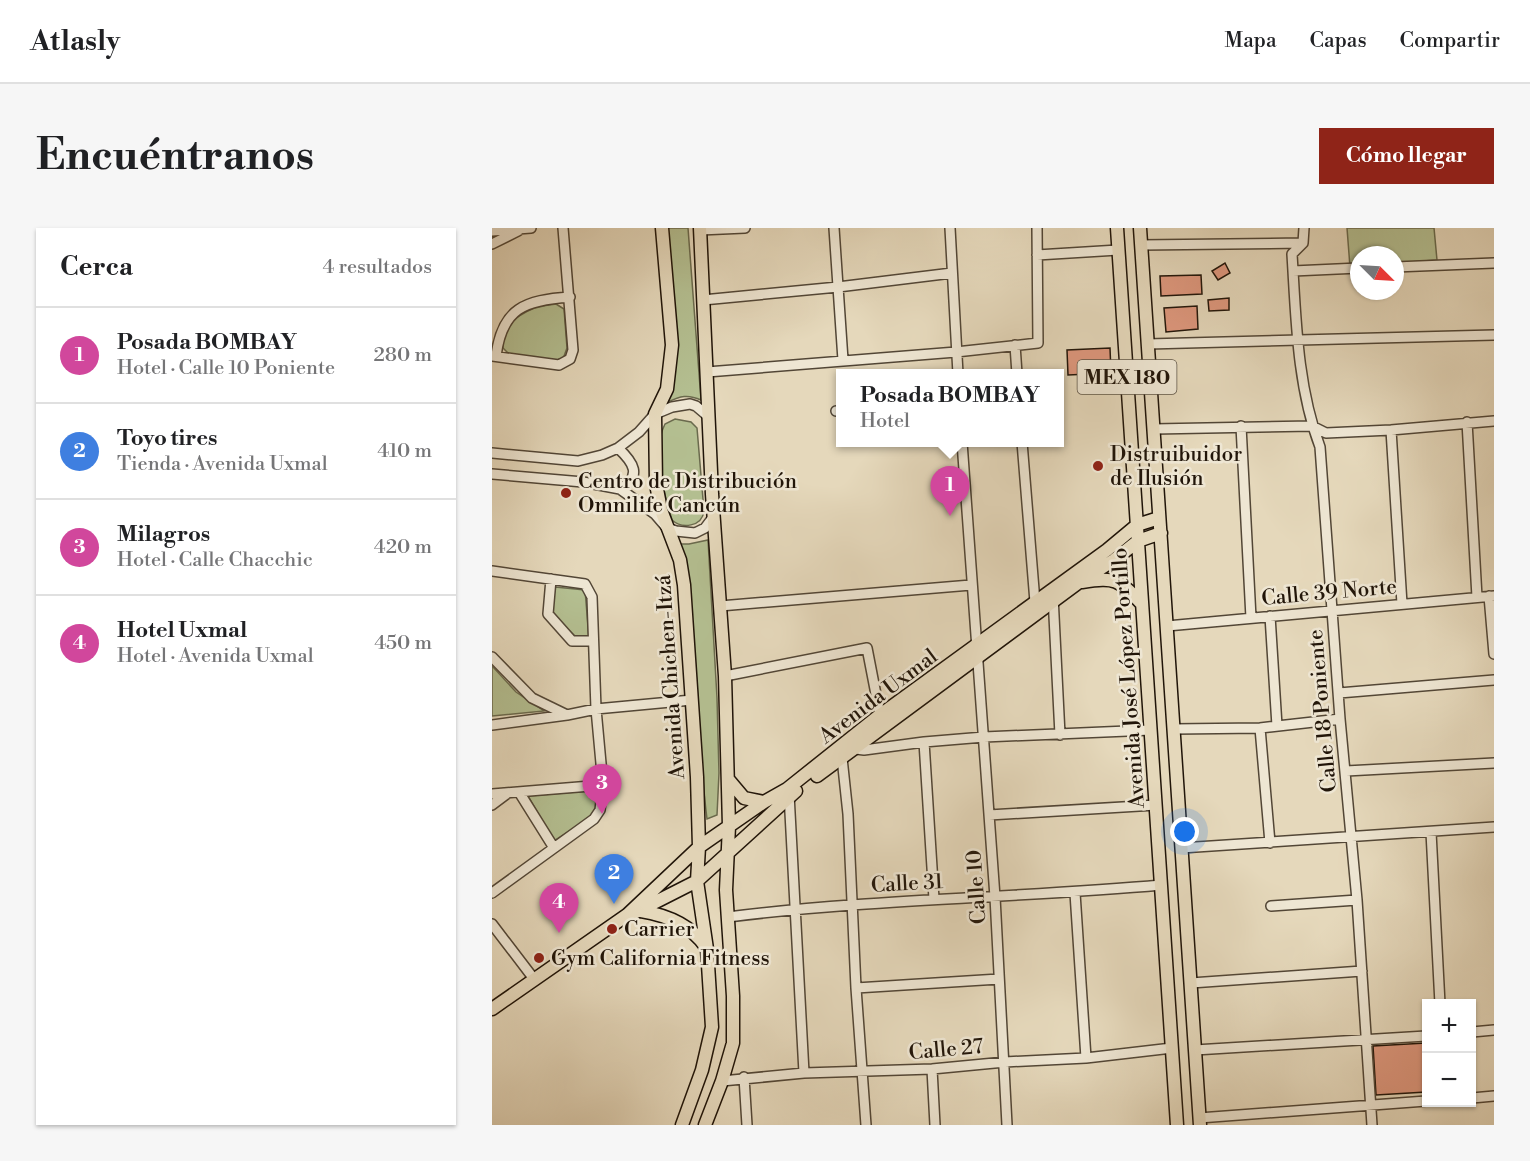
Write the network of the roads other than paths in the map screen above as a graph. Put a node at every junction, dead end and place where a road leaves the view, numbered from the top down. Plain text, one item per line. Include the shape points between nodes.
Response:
1 (531, 228) edge
2 (563, 228) edge
3 (662, 228) edge
4 (745, 228) edge
5 (834, 228) edge
6 (950, 228) edge
7 (1037, 228) edge
8 (1117, 228) edge
9 (1304, 228) edge
10 (523, 229) edge
11 (700, 229) edge
12 (492, 231) edge
13 (1140, 233) edge
14 (1303, 243) junction
15 (492, 244) edge
16 (1118, 250) junction
17 (1038, 255) junction
18 (1494, 263) edge
19 (1404, 267) edge
20 (1350, 268) edge
21 (1293, 271) junction
22 (952, 273) junction
23 (838, 287) junction
24 (570, 297) junction
25 (703, 300) junction
26 (1494, 335) edge
27 (1297, 341) junction
28 (1148, 344) junction
29 (1015, 345) junction
30 (956, 352) junction
31 (494, 356) edge
32 (843, 360) junction
33 (958, 369) edge
34 (1017, 369) edge
35 (707, 372) junction
36 (655, 414) junction
37 (709, 417) junction
38 (1494, 421) edge
39 (1467, 423) junction
40 (1241, 426) junction
41 (1312, 426) junction
42 (1154, 429) junction
43 (1391, 430) junction
44 (962, 447) edge
45 (1022, 447) edge
46 (618, 448) junction
47 (492, 453) edge
48 (492, 474) edge
49 (620, 489) junction
50 (714, 516) junction
51 (1159, 518) junction
52 (1137, 525) junction
53 (667, 528) junction
54 (1161, 533) junction
55 (1138, 541) junction
56 (492, 571) edge
57 (551, 579) junction
58 (1078, 583) junction
59 (971, 585) junction
60 (1053, 595) junction
61 (1491, 596) edge
62 (1477, 597) junction
63 (1035, 602) junction
64 (1142, 603) junction
65 (1402, 604) junction
66 (720, 606) junction
67 (1332, 610) junction
68 (1270, 616) junction
69 (1251, 618) junction
70 (1167, 626) junction
71 (593, 641) junction
72 (978, 651) junction
73 (1494, 654) edge
74 (492, 657) edge
75 (724, 676) junction
76 (1494, 680) edge
77 (1339, 693) junction
78 (692, 700) junction
79 (596, 709) junction
80 (567, 715) junction
81 (880, 716) junction
82 (1340, 719) junction
83 (492, 725) edge
84 (1277, 726) junction
85 (1260, 728) junction
86 (1174, 729) junction
87 (1150, 730) junction
88 (1060, 735) junction
89 (984, 737) junction
90 (924, 742) junction
91 (853, 744) junction
92 (839, 754) junction
93 (1494, 763) edge
94 (1346, 771) junction
95 (728, 779) junction
96 (603, 785) junction
97 (519, 792) junction
98 (788, 792) junction
99 (508, 793) junction
100 (492, 794) edge
101 (764, 802) junction
102 (492, 805) edge
103 (1156, 805) junction
104 (989, 815) junction
105 (729, 826) junction
106 (1494, 827) edge
107 (1431, 832) junction
108 (1351, 837) junction
109 (1270, 843) junction
110 (699, 847) junction
111 (555, 848) junction
112 (1181, 848) junction
113 (728, 851) junction
114 (697, 881) junction
115 (1161, 885) junction
116 (492, 893) edge
117 (1075, 893) junction
118 (995, 897) junction
119 (934, 899) junction
120 (1357, 900) junction
121 (853, 904) junction
122 (1271, 906) dead end
123 (796, 909) junction
124 (641, 911) junction
125 (627, 915) junction
126 (728, 917) junction
127 (492, 924) edge
128 (707, 949) junction
129 (1362, 971) junction
130 (534, 979) junction
131 (999, 979) junction
132 (1191, 983) junction
133 (856, 988) junction
134 (1440, 999) edge
135 (492, 1009) edge
136 (1494, 1030) edge
137 (1476, 1032) edge
138 (1422, 1036) edge
139 (1368, 1041) junction
140 (1172, 1048) junction
141 (1195, 1050) junction
142 (1086, 1058) junction
143 (1005, 1062) junction
144 (932, 1069) junction
145 (863, 1072) junction
146 (804, 1073) junction
147 (744, 1077) junction
148 (722, 1081) junction
149 (1494, 1096) edge
150 (1476, 1098) edge
151 (1422, 1101) edge
152 (1371, 1105) junction
153 (1200, 1121) edge
154 (682, 1125) edge
155 (705, 1125) edge
156 (747, 1125) edge
157 (866, 1125) edge
158 (935, 1125) edge
159 (1006, 1125) edge
160 (1177, 1125) edge
161 (1372, 1125) edge

1 - 10 street
2 - 24 street
3 - 36 main road, Avenida Chichen-Itzá via 672,345 667,389
4 - 11 street
5 - 23 street
6 - 22 street
7 - 17 street
8 - 16 main road, Avenida José López Portillo / MEX 180
9 - 14 street, Calle 18 Poniente
10 - 12 street
10 - 15 street
11 - 25 main road
13 - 14 street
13 - 28 main road, Avenida José López Portillo / MEX 180
14 - 21 street, Calle 18 Poniente via 1292,254
16 - 17 street
16 - 52 main road, Avenida José López Portillo / MEX 180
17 - 29 street via 1038,343
18 - 19 street
20 - 21 street
21 - 27 street, Calle 18 Poniente
22 - 23 street
22 - 30 street
23 - 25 street
23 - 32 street
24 - 31 street via 544,298 514,313 498,337
24 - 31 street via 570,359 559,365
25 - 35 main road
26 - 27 street
27 - 28 street
27 - 41 street, Calle 18 Poniente
28 - 42 main road, Avenida José López Portillo / MEX 180
29 - 30 street
29 - 34 street
30 - 32 street
30 - 33 street
32 - 35 street
35 - 37 main road
36 - 37 street via 690,404
36 - 46 street
36 - 53 main road, Avenida Chichen-Itzá via 656,484
37 - 50 main road
38 - 39 street
39 - 43 street
39 - 62 street
40 - 41 street
40 - 42 street
40 - 69 street
41 - 43 street via 1326,433
41 - 67 street, Calle 18 Poniente via 1320,447
42 - 51 main road, Avenida José López Portillo / MEX 180
43 - 65 street
44 - 59 street, Calle 10
45 - 63 street
46 - 47 street via 578,461
46 - 49 street via 634,470 632,479
48 - 49 street
49 - 53 street via 655,514
50 - 53 street via 695,533
50 - 66 main road
51 - 52 main road, Avenida Uxmal
51 - 54 main road, Avenida José López Portillo / MEX 180
52 - 55 main road, Avenida José López Portillo / MEX 180
52 - 60 main road, Avenida Uxmal
53 - 78 main road, Avenida Chichen-Itzá via 680,560 684,585
54 - 55 main road, Avenida Uxmal
54 - 70 main road, Avenida José López Portillo / MEX 180
55 - 58 main road, Avenida Uxmal
55 - 64 main road, Avenida José López Portillo / MEX 180
56 - 57 street
57 - 71 street via 548,614 572,640
57 - 71 street via 585,584 591,597
58 - 60 main road, Avenida Uxmal
58 - 64 main road via 1113,580
59 - 66 street
59 - 72 street, Calle 10
60 - 63 main road, Avenida Uxmal
60 - 72 main road, Avenida Uxmal
60 - 88 street
61 - 62 street, Calle 39 Norte
61 - 73 street
62 - 65 street, Calle 39 Norte
63 - 72 main road, Avenida Uxmal
64 - 87 main road, Avenida José López Portillo / MEX 180
65 - 67 street, Calle 39 Norte
66 - 75 main road
67 - 68 street, Calle 39 Norte
67 - 77 street, Calle 18 Poniente
68 - 69 street, Calle 39 Norte
68 - 84 street
69 - 70 street, Calle 39 Norte
70 - 86 main road, Avenida José López Portillo / MEX 180
71 - 79 street
72 - 81 main road, Avenida Uxmal
72 - 89 street, Calle 10
72 - 91 main road, Avenida Uxmal
74 - 80 street via 532,698
75 - 81 street via 867,648
75 - 95 main road
76 - 77 street
77 - 82 street, Calle 18 Poniente
78 - 79 street
78 - 110 main road, Avenida Chichen-Itzá
79 - 80 street
79 - 96 street
80 - 83 street
81 - 91 main road, Avenida Uxmal
82 - 84 street
82 - 94 street, Calle 18 Poniente
84 - 85 street
85 - 86 street
85 - 109 street
86 - 112 main road, Avenida José López Portillo / MEX 180
87 - 88 street
87 - 103 main road, Avenida José López Portillo / MEX 180
88 - 89 street
89 - 90 street
89 - 104 street, Calle 10
90 - 91 street via 864,750
90 - 119 street
91 - 92 main road, Avenida Uxmal
92 - 98 main road, Avenida Uxmal
92 - 121 street via 848,814
93 - 94 street
94 - 108 street, Calle 18 Poniente
95 - 101 main road via 744,798
95 - 105 main road
96 - 97 street
96 - 111 street via 600,810 594,819
97 - 99 street
97 - 111 street
98 - 101 main road, Avenida Uxmal
98 - 113 main road, Avenida Uxmal
98 - 123 street
99 - 100 street
99 - 102 street
101 - 105 main road, Avenida Uxmal
103 - 104 street
103 - 115 main road, Avenida José López Portillo / MEX 180
104 - 118 street, Calle 10
105 - 110 main road, Avenida Uxmal
105 - 113 main road
106 - 107 street
107 - 108 street
107 - 134 street
108 - 109 street
108 - 120 street, Calle 18 Poniente
109 - 112 street
110 - 114 main road, Avenida Chichen-Itzá
110 - 125 main road, Avenida Uxmal
111 - 116 street
112 - 132 main road, Avenida José López Portillo / MEX 180
113 - 114 main road, Avenida Uxmal
113 - 126 main road
114 - 124 main road, Avenida Uxmal
114 - 128 main road, Avenida Chichen-Itzá
115 - 117 street, Calle 31
115 - 140 main road, Avenida José López Portillo / MEX 180
117 - 118 street, Calle 31
117 - 142 street
118 - 119 street, Calle 31
118 - 131 street, Calle 10
119 - 121 street, Calle 31
120 - 122 street
120 - 129 street, Calle 18 Poniente
121 - 123 street, Calle 31
121 - 133 street
123 - 126 street, Calle 31
123 - 146 street
124 - 125 main road, Avenida Uxmal
124 - 128 main road via 681,924 699,936
125 - 130 main road, Avenida Uxmal
126 - 148 main road via 733,1043
127 - 130 street
128 - 154 main road, Avenida Chichen-Itzá via 712,1028
129 - 132 street
129 - 139 street, Calle 18 Poniente
130 - 135 main road, Avenida Uxmal
131 - 133 street
131 - 143 street, Calle 10
132 - 141 main road, Avenida José López Portillo / MEX 180
133 - 145 street
136 - 137 street
138 - 139 street
139 - 141 street
139 - 152 street, Calle 18 Poniente
140 - 142 street, Calle 27
140 - 160 main road, Avenida José López Portillo / MEX 180
141 - 153 main road, Avenida José López Portillo / MEX 180
142 - 143 street, Calle 27
143 - 144 street, Calle 27
143 - 159 street, Calle 10
144 - 145 street, Calle 27
144 - 158 street
145 - 146 street, Calle 27
145 - 157 street
146 - 147 street, Calle 27
147 - 148 street, Calle 27
147 - 156 street
148 - 155 main road
149 - 150 street
151 - 152 street
152 - 153 street
152 - 161 street, Calle 18 Poniente

